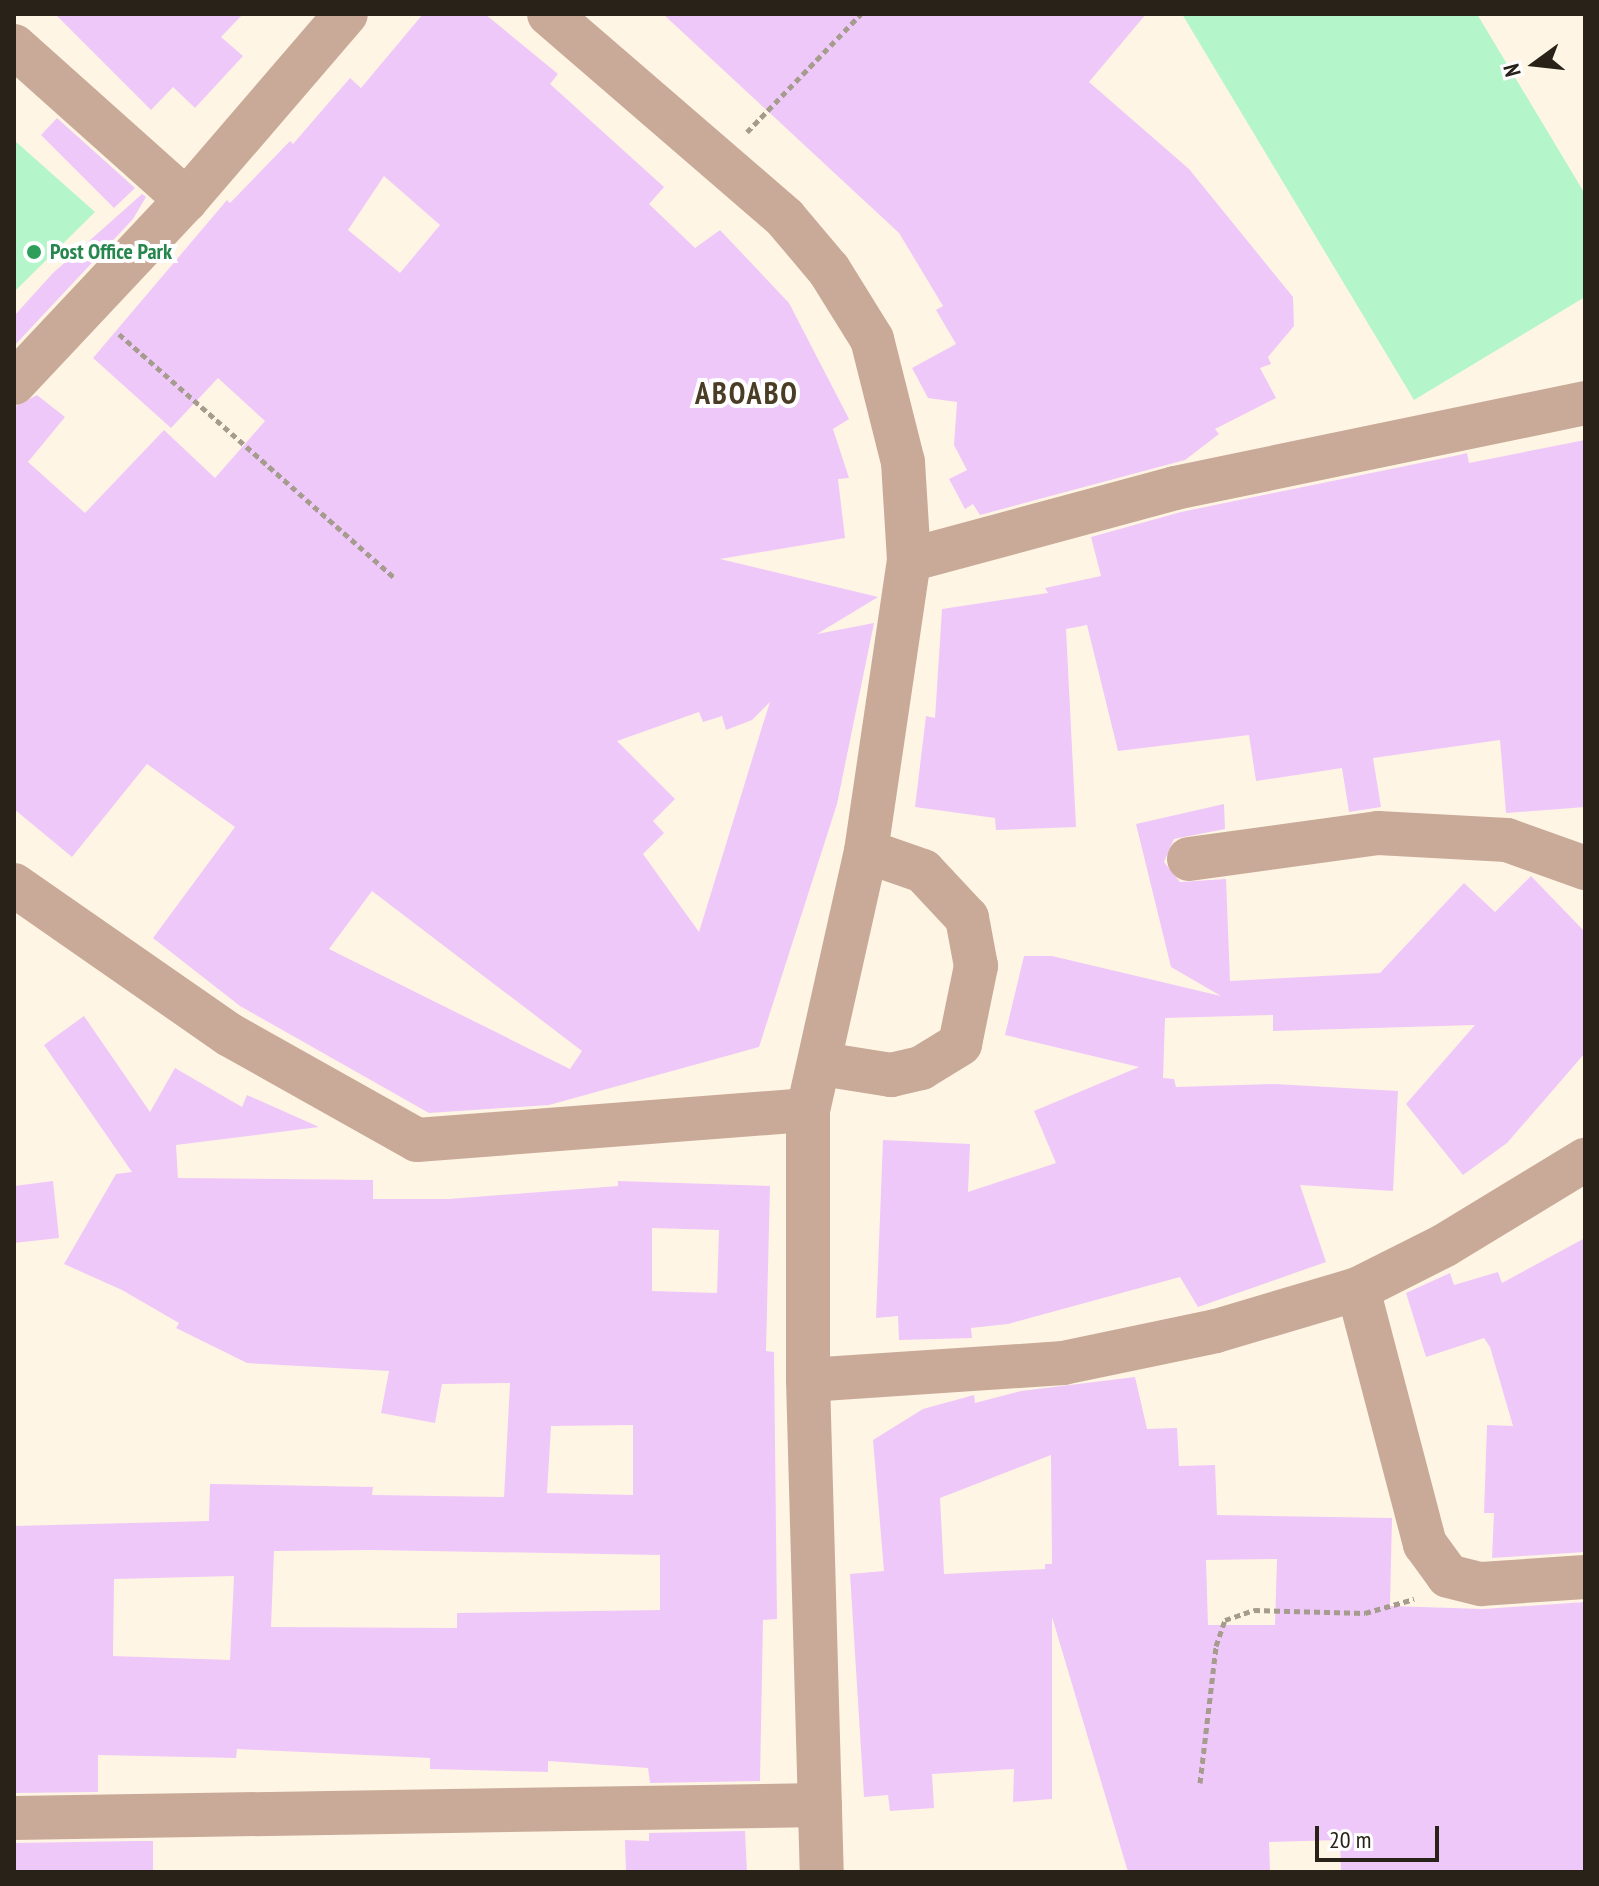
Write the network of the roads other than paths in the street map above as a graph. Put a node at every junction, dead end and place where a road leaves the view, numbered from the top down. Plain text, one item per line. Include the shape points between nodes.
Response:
1 (346, 14) edge
2 (549, 14) edge
3 (14, 46) edge
4 (186, 200) junction
5 (14, 383) edge
6 (1585, 403) edge
7 (909, 560) junction
8 (866, 851) junction
9 (1189, 859) dead end
10 (1585, 868) edge
11 (14, 885) edge
12 (822, 1064) junction
13 (808, 1110) junction
14 (1585, 1160) edge
15 (1358, 1289) junction
16 (808, 1380) junction
17 (1585, 1577) edge
18 (820, 1805) junction
19 (14, 1818) edge
20 (822, 1872) edge

1 - 4 street
2 - 7 street via 785,218 829,270 872,339 903,462
3 - 4 street
4 - 5 street
6 - 7 street via 1175,488
7 - 8 street
8 - 12 street
8 - 12 street via 923,871 967,918 976,966 960,1044 891,1075
9 - 10 street via 1378,833 1507,840
11 - 13 street via 230,1035 417,1140
12 - 13 street
13 - 16 street
14 - 15 street via 1445,1245
15 - 16 street via 1216,1331 1063,1363
15 - 17 street via 1425,1544 1448,1576 1481,1584
16 - 18 street
18 - 19 street
18 - 20 street

